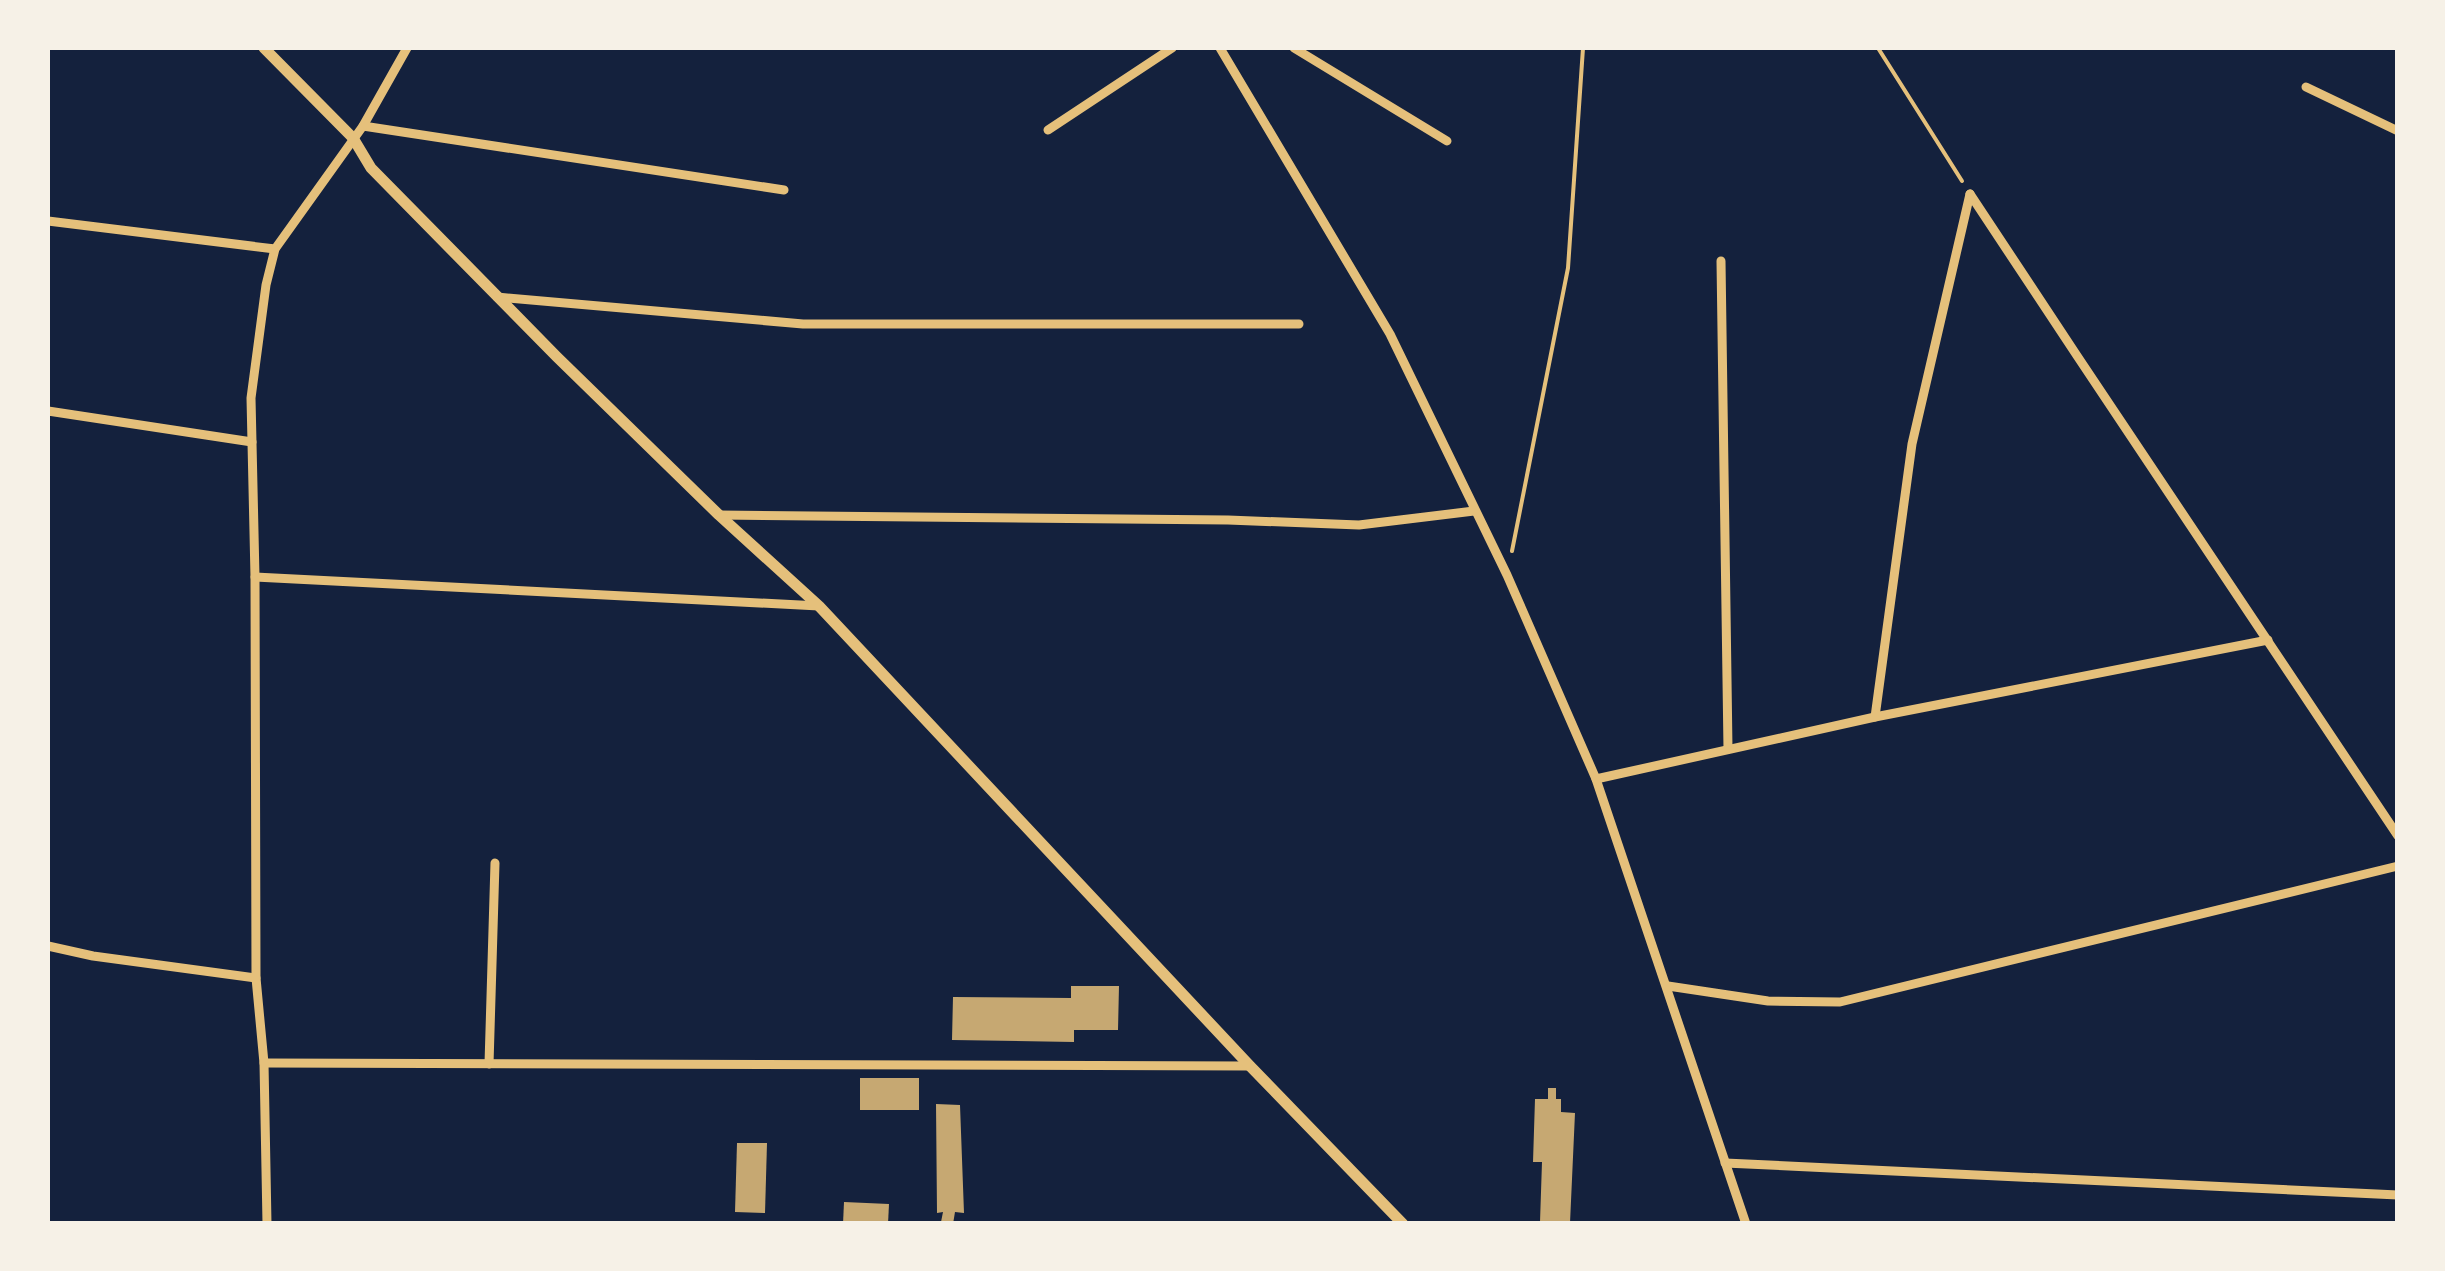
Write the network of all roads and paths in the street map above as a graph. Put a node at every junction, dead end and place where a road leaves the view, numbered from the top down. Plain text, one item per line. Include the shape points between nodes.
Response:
1 (264, 48) edge
2 (407, 48) edge
3 (1172, 48) edge
4 (1220, 48) edge
5 (1294, 48) edge
6 (1583, 48) edge
7 (1878, 48) edge
8 (2306, 88) dead end
9 (363, 126) junction
10 (1048, 130) dead end
11 (2398, 131) edge
12 (353, 138) junction
13 (1446, 141) dead end
14 (784, 190) dead end
15 (1970, 194) junction
16 (48, 221) edge
17 (275, 249) junction
18 (1720, 261) dead end
19 (497, 297) junction
20 (1299, 324) dead end
21 (48, 411) edge
22 (252, 442) junction
23 (1474, 511) junction
24 (719, 515) junction
25 (1507, 575) junction
26 (255, 577) junction
27 (820, 606) junction
28 (2268, 640) junction
29 (1875, 716) junction
30 (1728, 749) junction
31 (1596, 779) junction
32 (2398, 836) edge
33 (495, 864) dead end
34 (2398, 866) edge
35 (48, 946) edge
36 (256, 978) junction
37 (1668, 986) junction
38 (264, 1063) junction
39 (489, 1064) junction
40 (1250, 1066) junction
41 (1725, 1163) junction
42 (2398, 1194) edge
43 (267, 1224) edge
44 (1403, 1224) edge
45 (1746, 1224) edge

1 - 12 street
2 - 9 street
3 - 10 street
4 - 23 street via 1390,334
5 - 13 street
6 - 25 path via 1568,268
7 - 15 path
8 - 11 street
9 - 12 street
9 - 14 street
12 - 17 street
12 - 19 street via 371,168
15 - 28 street
15 - 29 street via 1912,444
16 - 17 street
17 - 22 street via 251,398
18 - 30 street
19 - 20 street via 803,324
19 - 24 street
21 - 22 street
22 - 26 street
23 - 24 street via 1359,525
23 - 25 street
24 - 27 street
25 - 31 street
26 - 27 street
26 - 36 street
27 - 40 street
28 - 29 street
28 - 32 street
29 - 30 street
30 - 31 street
31 - 37 street
33 - 39 street
34 - 37 street via 1840,1002 1768,1001
35 - 36 street
36 - 38 street
37 - 41 street
38 - 39 street
38 - 43 street
39 - 40 street
40 - 44 street
41 - 42 street
41 - 45 street

